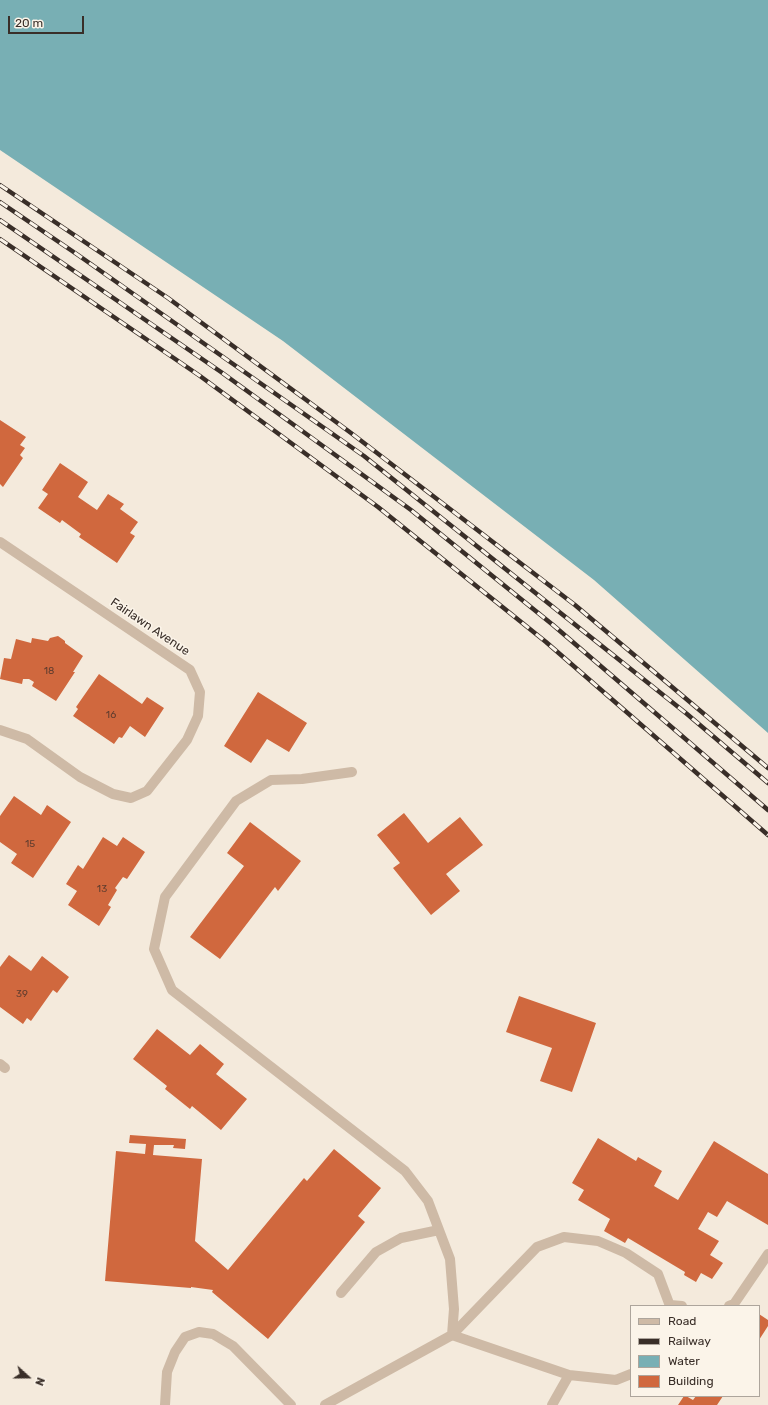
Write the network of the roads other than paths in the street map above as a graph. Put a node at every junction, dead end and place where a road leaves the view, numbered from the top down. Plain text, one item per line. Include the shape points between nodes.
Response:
1 (0, 542) edge
2 (0, 730) edge
3 (352, 772) dead end
4 (439, 1230) junction
5 (768, 1254) edge
6 (341, 1293) dead end
7 (670, 1305) edge
8 (732, 1305) edge
9 (452, 1335) junction
10 (630, 1374) edge
11 (569, 1375) junction
12 (166, 1405) edge
13 (291, 1405) edge
14 (326, 1405) edge
15 (552, 1405) edge

1 - 2 street, Fairlawn Avenue via 190,670 200,692 198,716 187,740 147,791 131,798 114,794 80,777 27,739
3 - 4 street via 302,779 271,780 236,801 165,897 154,949 172,990 405,1171 428,1201
4 - 6 street via 401,1238 376,1252
4 - 9 street via 450,1259 454,1309
5 - 8 street
7 - 9 street via 658,1274 626,1253 598,1241 564,1237 537,1247
9 - 11 street
9 - 14 street
10 - 11 street via 616,1380
11 - 15 street
12 - 13 street via 167,1372 175,1352 185,1338 199,1332 214,1334 233,1346

